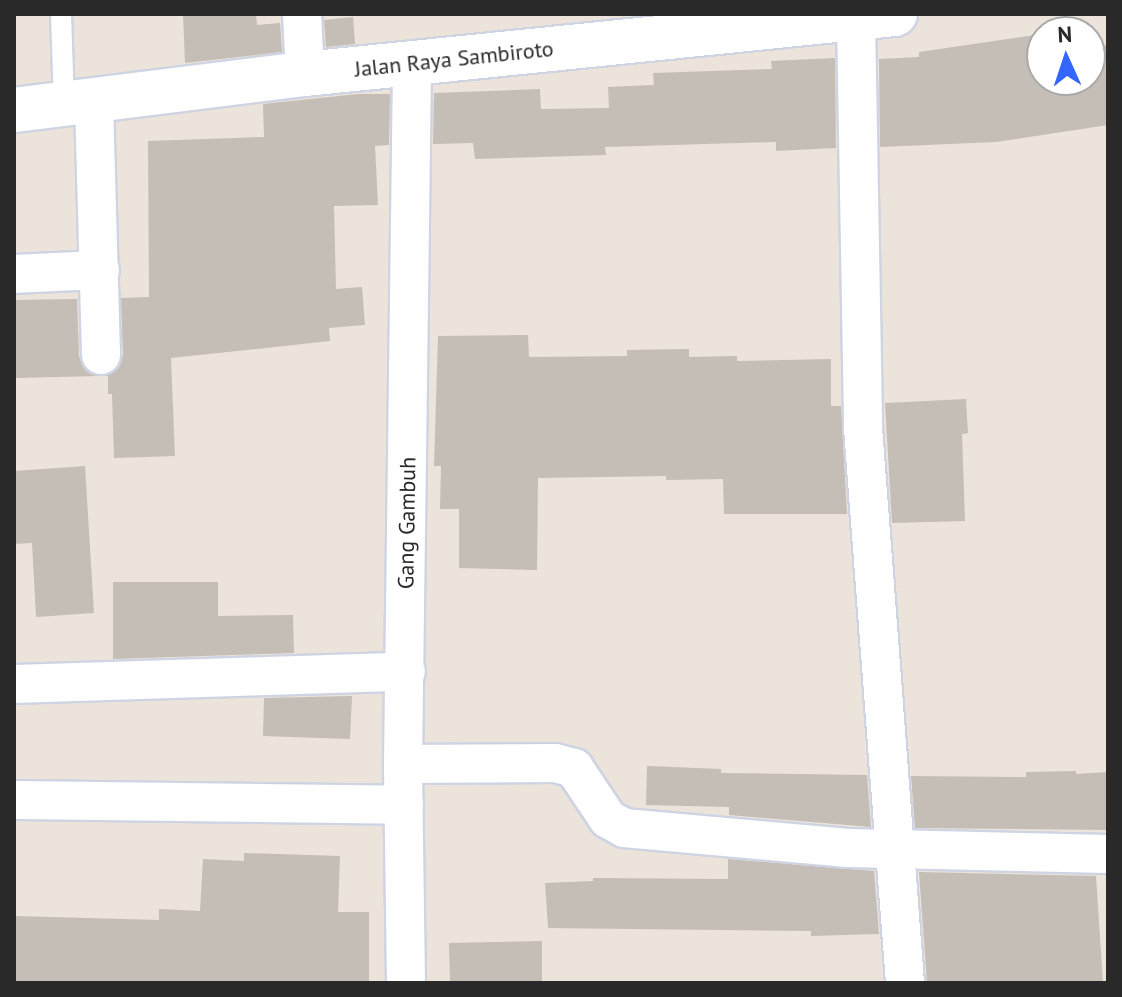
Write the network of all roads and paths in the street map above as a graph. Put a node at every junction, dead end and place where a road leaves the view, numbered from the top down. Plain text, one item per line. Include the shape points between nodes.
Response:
1 (61, 14) edge
2 (302, 14) edge
3 (876, 16) edge
4 (412, 63) junction
5 (305, 74) junction
6 (79, 103) junction
7 (14, 110) edge
8 (100, 270) junction
9 (14, 274) edge
10 (101, 355) dead end
11 (406, 672) junction
12 (14, 684) edge
13 (403, 764) junction
14 (14, 800) edge
15 (404, 805) junction
16 (894, 850) junction
17 (1108, 854) edge
18 (406, 983) edge
19 (905, 983) edge

1 - 6 lane
2 - 5 street
3 - 4 street, Jalan Raya Sambiroto
3 - 16 street via 863,428
4 - 5 street, Jalan Raya Sambiroto
4 - 11 street, Gang Gambuh
5 - 6 street, Jalan Raya Sambiroto
6 - 7 street, Jalan Raya Sambiroto
6 - 8 street
8 - 9 street
8 - 10 street
11 - 12 street
11 - 13 street, Gang Gambuh
13 - 15 street, Gang Gambuh
13 - 16 street via 555,763 574,768 608,819 624,828
14 - 15 street
15 - 18 street, Gang Gambuh
16 - 17 street
16 - 19 street

